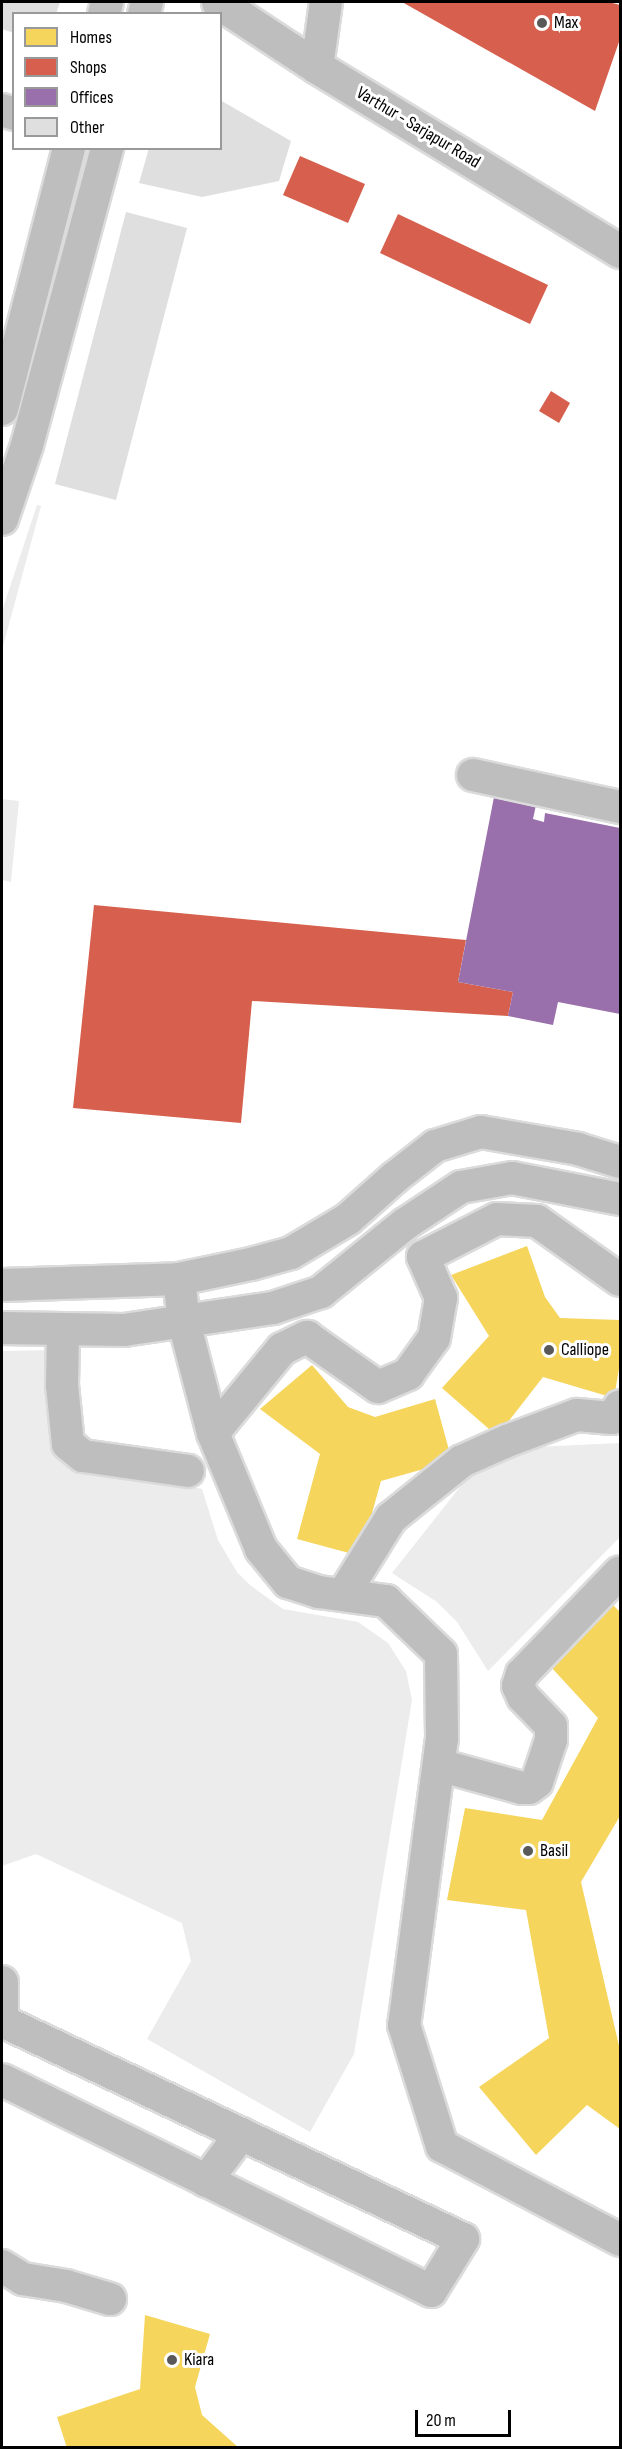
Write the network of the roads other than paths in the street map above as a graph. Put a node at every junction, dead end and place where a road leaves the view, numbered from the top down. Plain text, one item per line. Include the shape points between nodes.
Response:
1 (218, 2) edge
2 (326, 2) edge
3 (317, 67) junction
4 (68, 150) edge
5 (106, 150) edge
6 (621, 251) edge
7 (2, 409) edge
8 (2, 519) edge
9 (473, 775) dead end
10 (621, 807) edge
11 (621, 1162) edge
12 (621, 1199) edge
13 (179, 1279) junction
14 (621, 1280) edge
15 (2, 1285) edge
16 (184, 1322) junction
17 (2, 1328) edge
18 (63, 1329) junction
19 (621, 1406) edge
20 (213, 1433) junction
21 (188, 1471) dead end
22 (621, 1572) edge
23 (343, 1595) junction
24 (439, 1765) junction
25 (2, 1982) edge
26 (2, 2012) edge
27 (2, 2021) edge
28 (2, 2080) edge
29 (241, 2134) junction
30 (206, 2181) junction
31 (621, 2240) edge
32 (2, 2266) edge
33 (110, 2299) dead end

1 - 3 main road, Varthur - Sarjapur Road
2 - 3 street
3 - 6 main road, Varthur - Sarjapur Road
4 - 7 street
5 - 8 street via 27,446
9 - 10 street
11 - 13 street via 578,1149 481,1132 435,1146 348,1218 291,1253
12 - 16 street via 512,1178 461,1187 405,1224 321,1292 273,1308
13 - 15 street
13 - 16 street
14 - 20 street via 537,1221 496,1219 423,1257 441,1298 434,1338 408,1374 378,1387 307,1337 282,1349
16 - 18 street via 124,1330
16 - 20 street
17 - 18 street
18 - 21 street via 62,1385 68,1444 83,1456
19 - 23 street via 612,1418 578,1415 462,1461 391,1518
20 - 23 street via 261,1549 288,1582
22 - 24 street via 522,1674 518,1686 523,1697 551,1726 551,1740 537,1782 522,1788
23 - 24 street via 386,1601 441,1654
24 - 31 street via 404,2025 442,2146
25 - 26 street
27 - 29 street
28 - 30 street
29 - 30 street
29 - 30 street via 463,2239 430,2291
32 - 33 street via 23,2279

